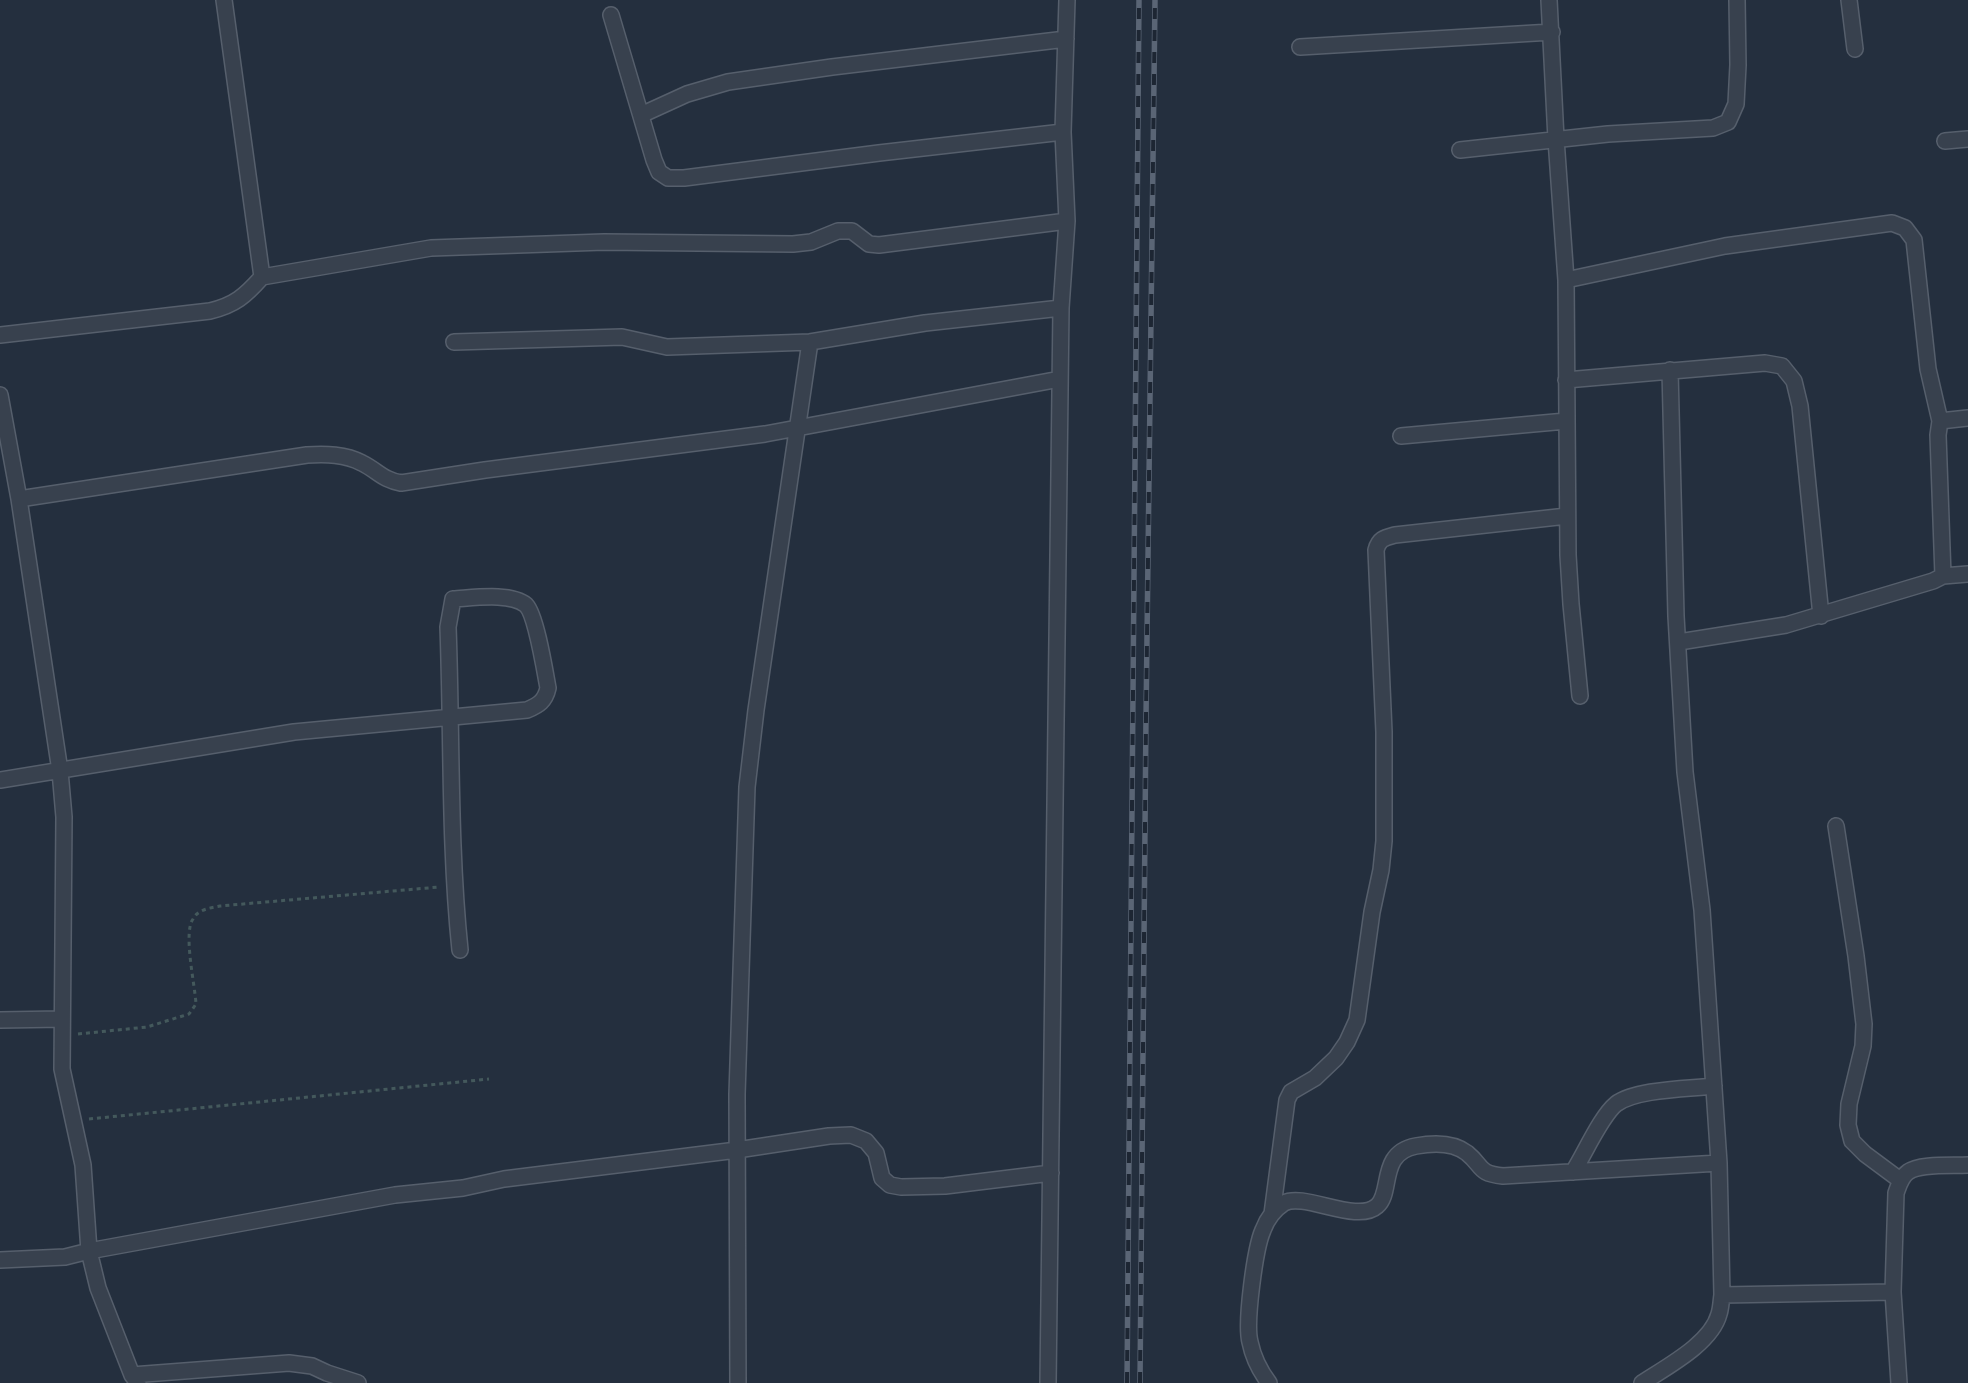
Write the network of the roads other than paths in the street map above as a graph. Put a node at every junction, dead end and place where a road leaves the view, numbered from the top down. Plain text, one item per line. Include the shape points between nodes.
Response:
1 (224, 0) edge
2 (1067, 0) edge
3 (1549, 0) edge
4 (1737, 0) edge
5 (1849, 0) edge
6 (612, 15) dead end
7 (1552, 32) junction
8 (1066, 40) junction
9 (1300, 47) dead end
10 (1855, 49) dead end
11 (641, 114) junction
12 (1063, 132) junction
13 (1968, 139) edge
14 (1556, 140) junction
15 (1945, 141) dead end
16 (1460, 150) dead end
17 (1067, 221) junction
18 (262, 277) junction
19 (1566, 280) junction
20 (1061, 308) junction
21 (0, 335) edge
22 (454, 342) dead end
23 (810, 342) junction
24 (1670, 370) junction
25 (1060, 379) junction
26 (1566, 380) junction
27 (0, 395) edge
28 (1968, 418) edge
29 (1566, 420) junction
30 (1940, 421) junction
31 (797, 426) junction
32 (1401, 436) dead end
33 (19, 499) junction
34 (1566, 516) junction
35 (1968, 574) edge
36 (1943, 576) junction
37 (1820, 616) junction
38 (1679, 642) junction
39 (1580, 696) dead end
40 (451, 718) junction
41 (60, 771) junction
42 (0, 780) edge
43 (1836, 826) dead end
44 (460, 950) dead end
45 (62, 1019) junction
46 (0, 1020) edge
47 (1714, 1086) junction
48 (737, 1150) junction
49 (1719, 1164) junction
50 (1968, 1165) edge
51 (1051, 1172) junction
52 (1573, 1172) junction
53 (1900, 1180) junction
54 (1272, 1214) junction
55 (89, 1251) junction
56 (0, 1260) edge
57 (1893, 1292) junction
58 (1722, 1295) junction
59 (135, 1379) edge
60 (358, 1383) edge
61 (738, 1383) edge
62 (1048, 1383) edge
63 (1269, 1383) edge
64 (1642, 1383) edge
65 (1900, 1383) edge

1 - 18 street
2 - 8 street
3 - 7 street
4 - 14 street via 1736,104 1728,122 1713,128
5 - 10 street
6 - 11 street
7 - 9 street
7 - 14 street
8 - 11 street via 728,82 688,94
8 - 12 street
11 - 12 street via 659,172 668,178 707,176
12 - 17 street
13 - 15 street
14 - 16 street
14 - 19 street
17 - 18 street via 879,245 869,244 852,231 838,231 811,242 793,244 604,242 431,248
17 - 20 street
18 - 21 street via 246,295 228,306 210,311
19 - 26 street
19 - 30 street via 1725,246 1892,223 1905,228 1914,240 1928,369
20 - 23 street via 925,323
20 - 25 street
22 - 23 street via 622,337 667,347
23 - 31 street
24 - 26 street
24 - 37 street via 1765,363 1782,366 1794,381 1800,406
24 - 38 street
25 - 31 street
25 - 51 street
26 - 29 street
27 - 33 street
28 - 30 street
29 - 32 street
29 - 34 street
30 - 36 street
31 - 33 street via 765,434 401,483 389,481 362,463 347,458 307,455
31 - 48 street via 747,787
33 - 41 street
34 - 39 street
34 - 54 street via 1395,535 1378,542 1384,732 1381,870 1357,1020 1336,1058 1315,1078 1292,1092 1287,1100
35 - 36 street
36 - 37 street
37 - 38 street via 1786,625
38 - 47 street via 1685,772 1702,910
40 - 40 street via 528,710 546,697 548,688 533,618 526,606 498,597 453,599 448,627
40 - 41 street via 286,733
40 - 44 street via 455,886
41 - 42 street
41 - 45 street via 64,826
43 - 53 street via 1864,1024 1848,1125 1852,1142
45 - 46 street
45 - 55 street via 62,1069 82,1165
47 - 49 street
47 - 52 street via 1640,1094 1615,1104
48 - 51 street via 851,1135 866,1140 876,1153 882,1178 890,1185 900,1187 945,1186
48 - 55 street via 504,1178 463,1188 395,1195
48 - 61 street
49 - 52 street
49 - 58 street
50 - 53 street via 1922,1167 1909,1171
51 - 62 street
52 - 54 street via 1489,1174 1478,1167 1467,1153 1453,1145 1414,1146 1399,1154 1389,1167 1377,1206 1351,1211 1299,1201 1286,1202
53 - 57 street via 1896,1193
54 - 63 street via 1263,1230 1256,1256 1249,1340 1257,1364
55 - 56 street via 65,1257
55 - 59 street via 98,1288
57 - 58 street
57 - 65 street
58 - 64 street via 1719,1314 1704,1338
59 - 60 street via 289,1363 312,1366

